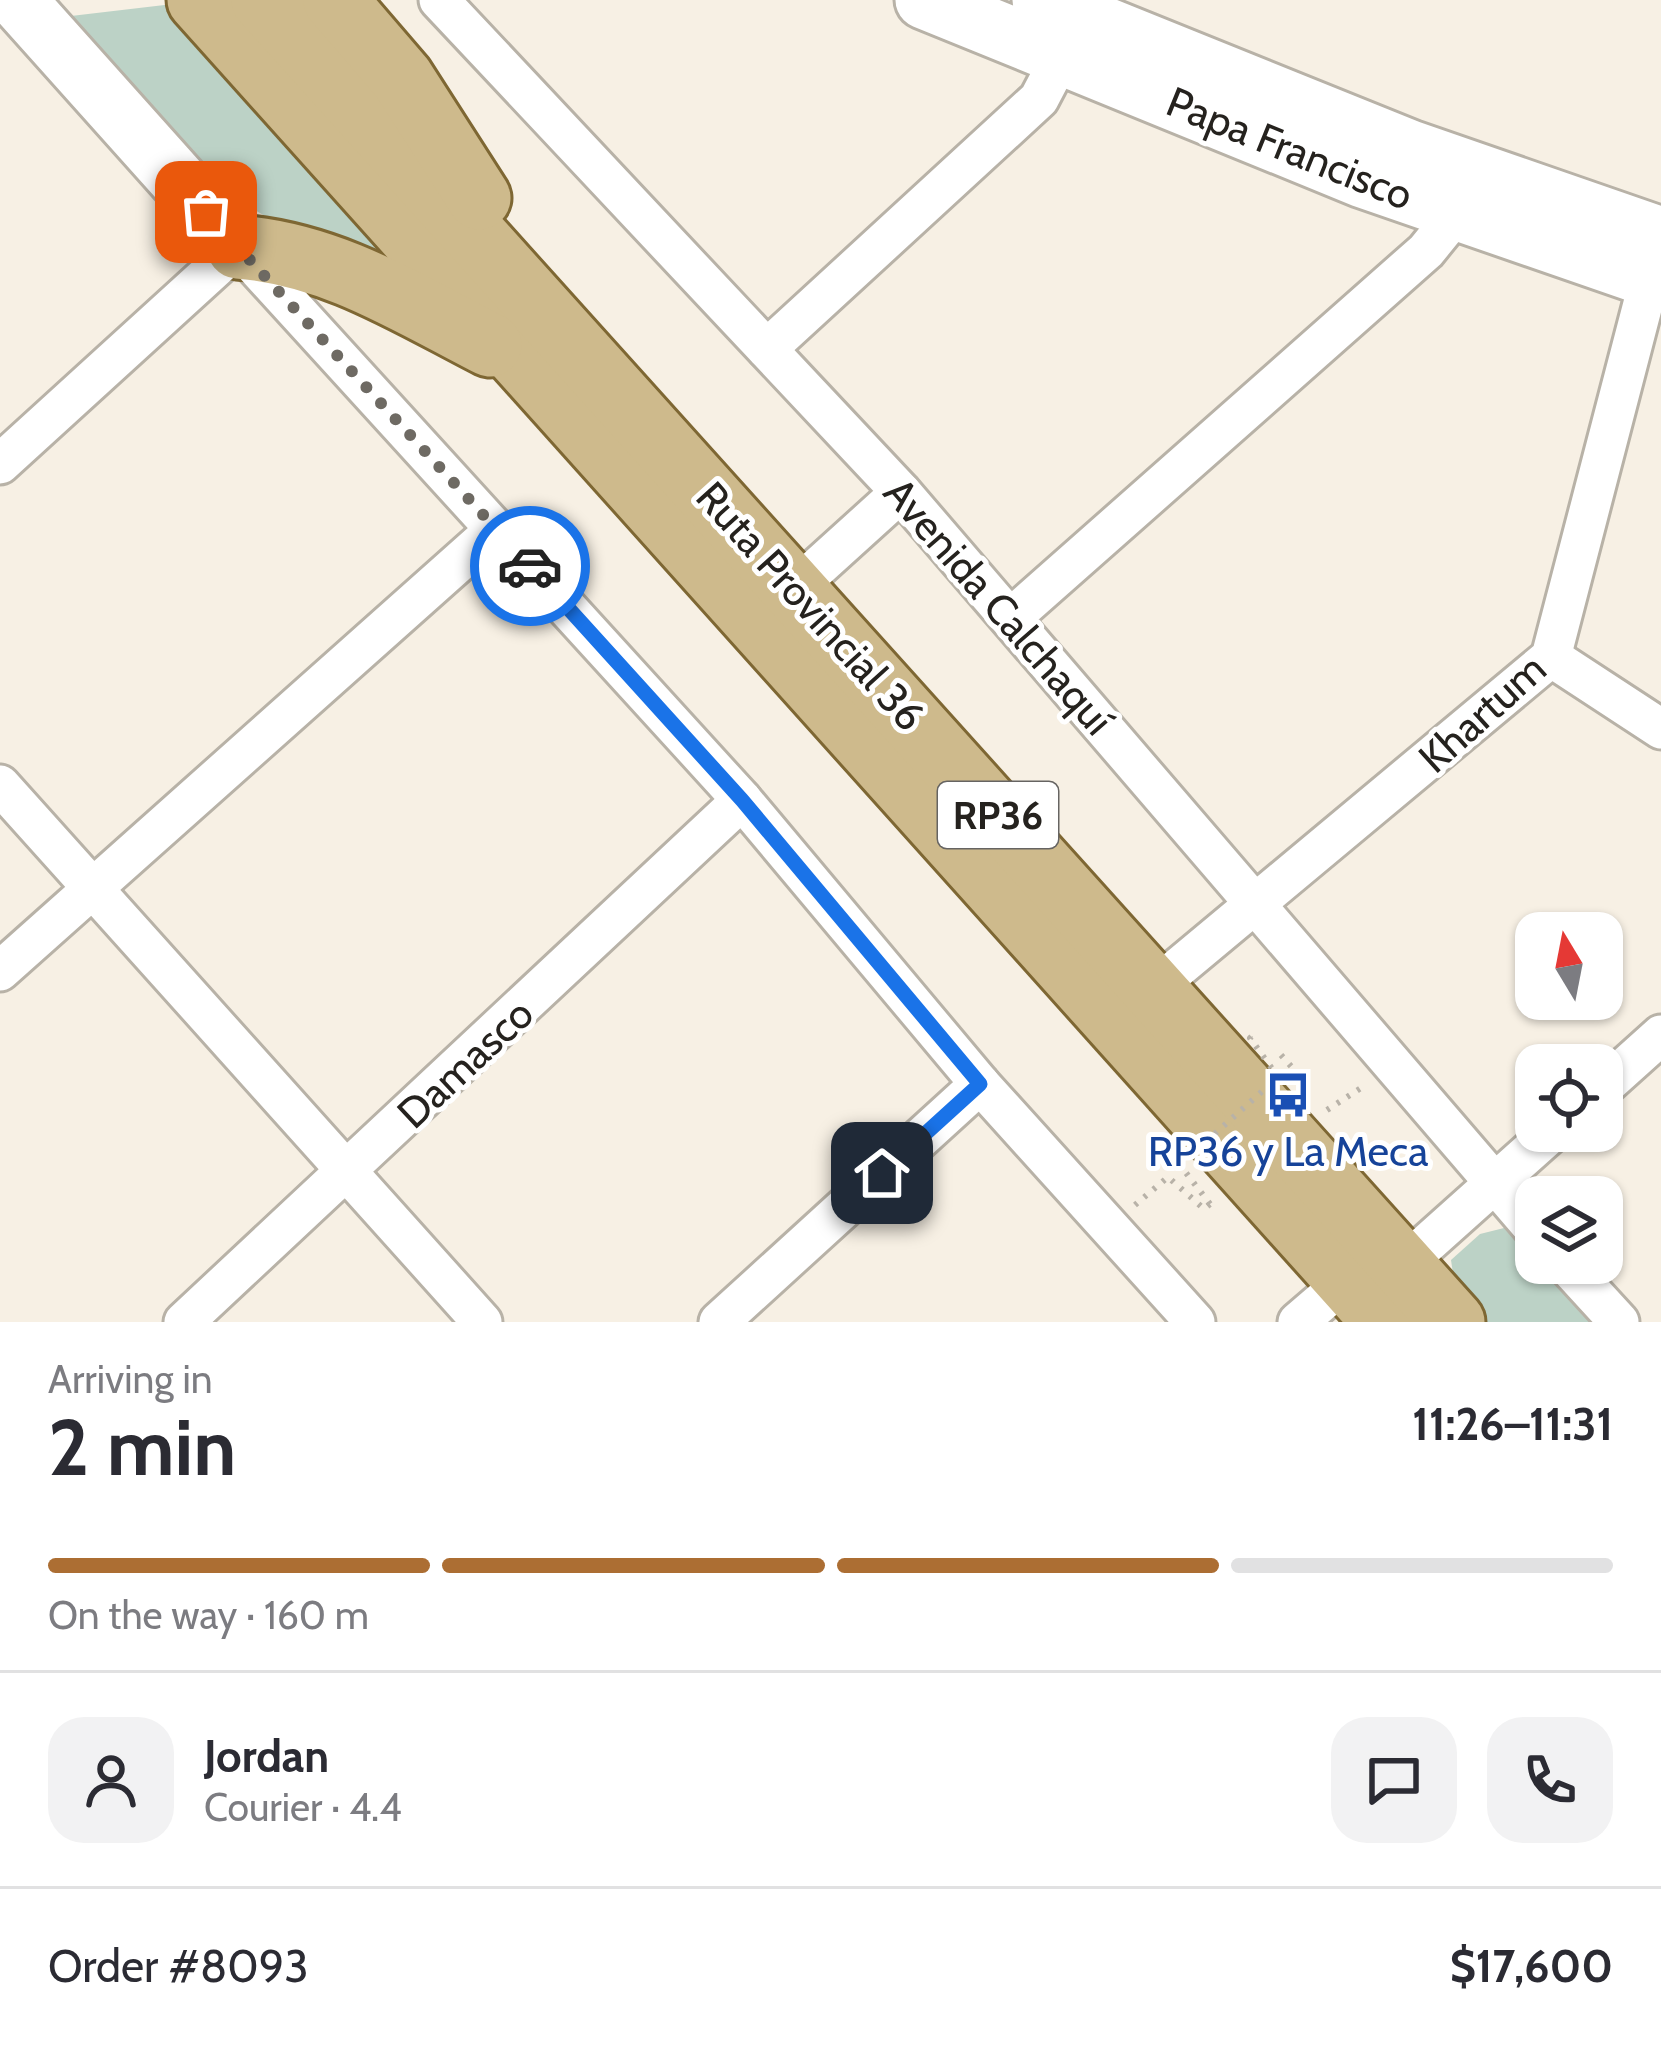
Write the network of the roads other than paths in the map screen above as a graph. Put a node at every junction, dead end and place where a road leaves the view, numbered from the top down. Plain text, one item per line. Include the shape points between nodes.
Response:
1 (16, 0) edge
2 (199, 0) edge
3 (263, 0) edge
4 (334, 0) edge
5 (440, 0) edge
6 (924, 0) edge
7 (1068, 22) edge
8 (1456, 214) junction
9 (238, 247) junction
10 (1658, 254) edge
11 (530, 334) junction
12 (767, 349) junction
13 (0, 464) edge
14 (902, 492) junction
15 (496, 529) junction
16 (795, 588) junction
17 (1011, 618) junction
18 (1551, 657) junction
19 (1661, 729) edge
20 (0, 784) edge
21 (742, 800) junction
22 (93, 888) junction
23 (1258, 905) junction
24 (0, 971) edge
25 (1154, 988) junction
26 (1661, 1035) edge
27 (1623, 1069) edge
28 (980, 1084) junction
29 (1530, 1152) edge
30 (348, 1173) junction
31 (1494, 1184) junction
32 (1515, 1208) edge
33 (1584, 1284) edge
34 (1378, 1290) edge
35 (184, 1322) edge
36 (482, 1322) edge
37 (719, 1322) edge
38 (1195, 1322) edge
39 (1298, 1322) edge
40 (1453, 1322) edge
41 (1618, 1322) edge

1 - 9 main road
2 - 11 main road, Ruta Provincial 36 / RP36
3 - 11 main road, Ruta Provincial 36 / RP36
4 - 11 main road via 436,126
5 - 12 street, Avenida Calchaquí
6 - 7 main road, Papa Francisco
7 - 8 main road, Papa Francisco
7 - 10 main road, Papa Francisco via 1410,148
7 - 12 street via 1039,99
8 - 10 main road, Papa Francisco
8 - 17 street via 1426,251
9 - 11 main road via 328,262
9 - 13 street
9 - 15 street
10 - 18 street, Khartum
11 - 16 main road, Ruta Provincial 36 / RP36
11 - 34 main road, Ruta Provincial 36 / RP36
12 - 14 street, Avenida Calchaquí
14 - 16 street
14 - 17 street, Avenida Calchaquí
15 - 21 street
15 - 22 street
16 - 25 main road, Ruta Provincial 36 / RP36
17 - 23 street, Avenida Calchaquí
18 - 19 street
18 - 23 street, Khartum
20 - 22 street
21 - 28 street
21 - 30 street, Damasco
22 - 24 street
22 - 30 street
23 - 25 street, Khartum
23 - 31 street, Avenida Calchaquí
25 - 34 main road, Ruta Provincial 36 / RP36
26 - 27 street
28 - 37 street
28 - 38 street
29 - 31 street
30 - 35 street, Damasco
30 - 36 street
31 - 32 street, Avenida Calchaquí
31 - 34 street
33 - 41 street
34 - 39 street
34 - 40 main road, Ruta Provincial 36 / RP36

